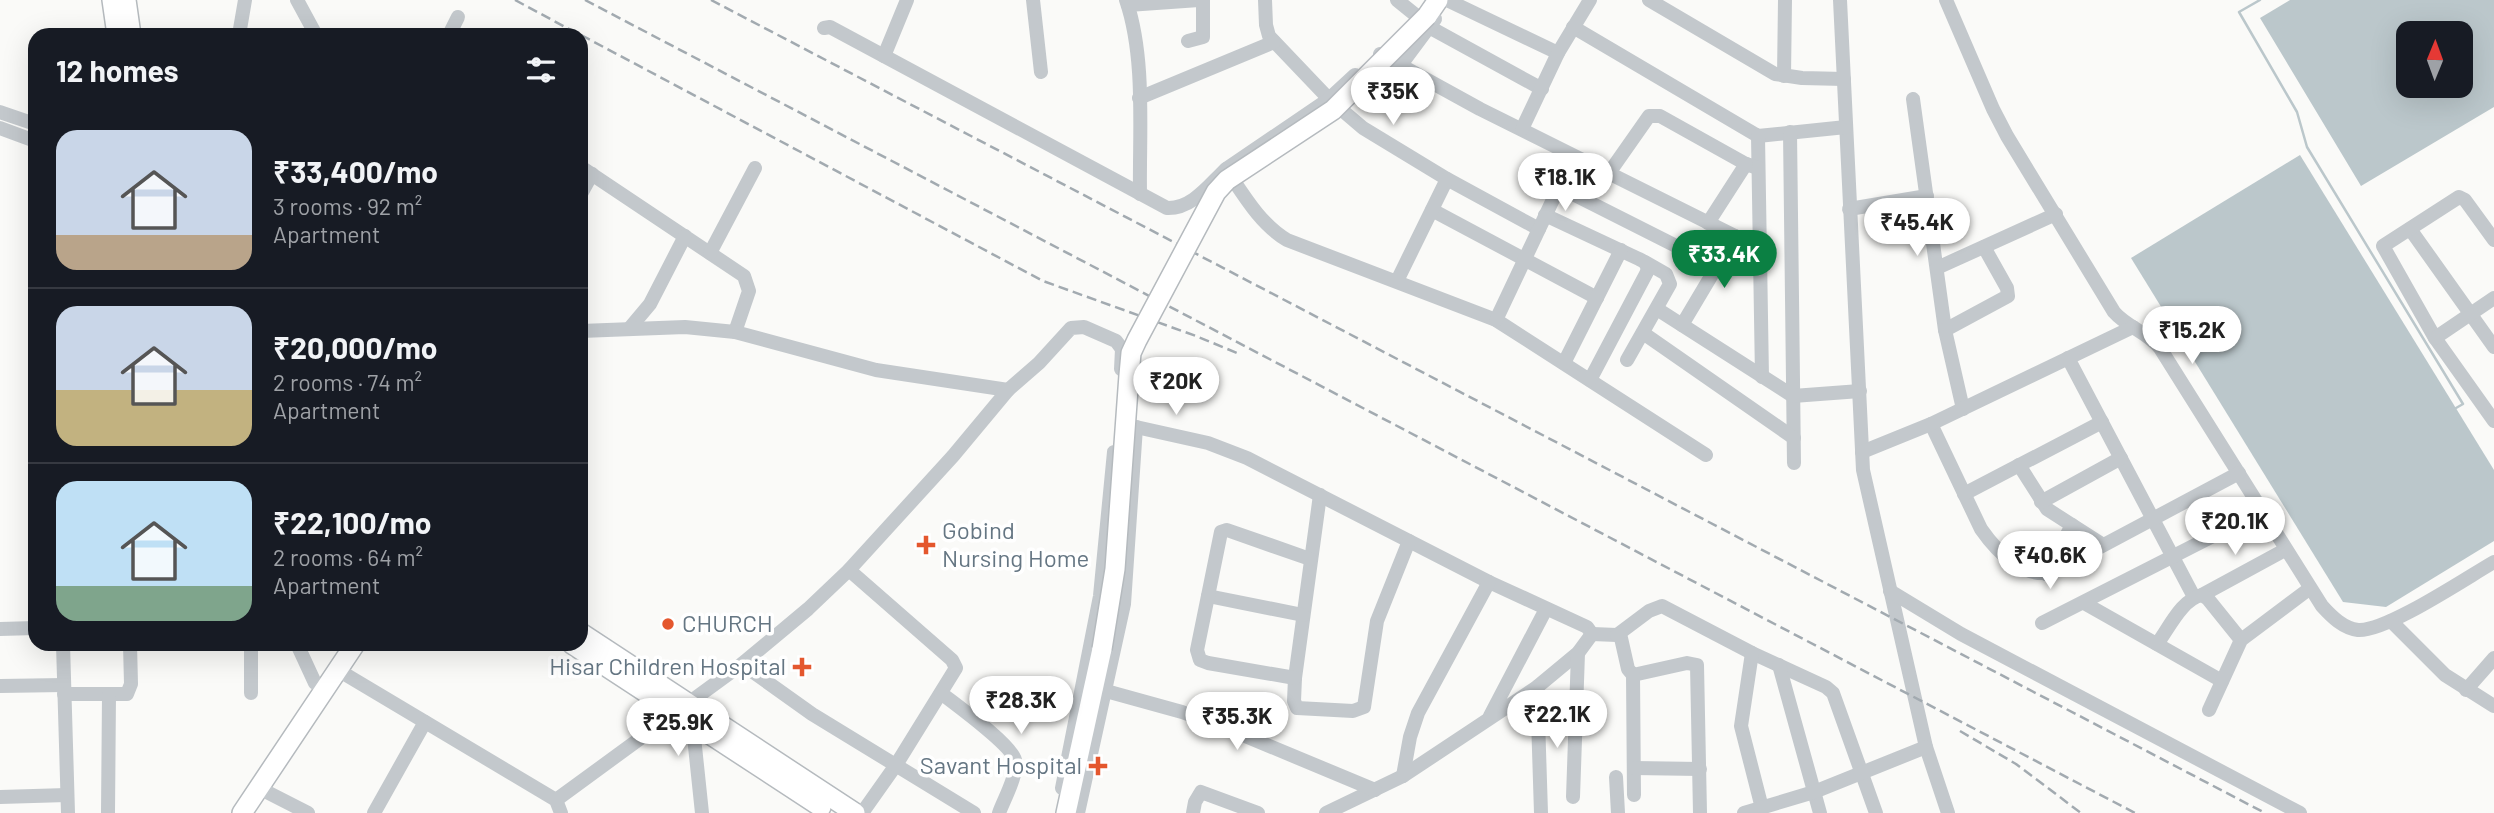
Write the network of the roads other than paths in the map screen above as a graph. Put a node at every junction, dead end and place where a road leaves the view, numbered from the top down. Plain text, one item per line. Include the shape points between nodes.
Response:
1 (112, 0) edge
2 (126, 0) edge
3 (245, 0) edge
4 (297, 0) edge
5 (907, 0) edge
6 (1033, 0) edge
7 (1201, 0) edge
8 (1265, 0) edge
9 (1398, 0) edge
10 (1449, 0) edge
11 (1590, 0) edge
12 (1649, 0) edge
13 (1785, 0) edge
14 (1947, 0) edge
15 (1172, 1) edge
16 (1843, 1) edge
17 (1127, 3) edge
18 (1428, 12) edge
19 (458, 17) dead end
20 (824, 27) dead end
21 (1573, 27) junction
22 (116, 28) edge
23 (130, 28) edge
24 (240, 28) edge
25 (312, 28) edge
26 (452, 28) edge
27 (1188, 41) dead end
28 (1274, 42) junction
29 (1379, 53) junction
30 (1558, 53) junction
31 (884, 56) junction
32 (1400, 66) junction
33 (1041, 72) dead end
34 (1784, 76) junction
35 (1844, 79) junction
36 (1542, 89) junction
37 (1139, 97) junction
38 (1329, 99) junction
39 (1913, 99) dead end
40 (0, 112) edge
41 (28, 122) edge
42 (1846, 127) junction
43 (0, 128) edge
44 (1522, 129) junction
45 (1790, 132) junction
46 (1758, 136) junction
47 (28, 138) edge
48 (1752, 166) junction
49 (755, 168) dead end
50 (1226, 169) junction
51 (588, 171) edge
52 (1609, 173) junction
53 (1447, 180) junction
54 (1140, 194) junction
55 (1927, 197) junction
56 (1432, 209) junction
57 (1849, 209) junction
58 (2056, 215) junction
59 (1542, 222) junction
60 (1707, 223) junction
61 (2410, 229) junction
62 (685, 236) junction
63 (1735, 236) junction
64 (2494, 240) edge
65 (1984, 247) junction
66 (1759, 248) junction
67 (1621, 250) junction
68 (1684, 250) dead end
69 (710, 253) junction
70 (1525, 259) junction
71 (1645, 262) junction
72 (1937, 268) junction
73 (1396, 281) junction
74 (1597, 298) junction
75 (2494, 298) edge
76 (650, 304) junction
77 (1657, 309) junction
78 (2470, 314) junction
79 (1496, 320) junction
80 (1682, 325) junction
81 (2133, 327) junction
82 (655, 328) junction
83 (629, 329) junction
84 (1945, 330) junction
85 (588, 331) edge
86 (735, 332) junction
87 (1643, 333) junction
88 (2435, 338) junction
89 (2494, 347) edge
90 (2068, 358) junction
91 (1627, 360) dead end
92 (1564, 363) junction
93 (1762, 377) junction
94 (1590, 380) junction
95 (1008, 390) junction
96 (1860, 391) junction
97 (1793, 396) junction
98 (1963, 409) junction
99 (2494, 421) edge
100 (2102, 422) junction
101 (1116, 424) junction
102 (1931, 424) junction
103 (1136, 426) junction
104 (1794, 439) junction
105 (1862, 452) junction
106 (1706, 455) dead end
107 (2121, 458) junction
108 (1794, 463) dead end
109 (2019, 465) junction
110 (2239, 473) junction
111 (1964, 494) junction
112 (1320, 495) junction
113 (2041, 502) junction
114 (2262, 511) junction
115 (2152, 518) junction
116 (2073, 525) junction
117 (1409, 541) junction
118 (2103, 545) junction
119 (2286, 550) junction
120 (2171, 556) junction
121 (1310, 559) junction
122 (2494, 562) edge
123 (849, 570) junction
124 (2046, 574) junction
125 (1489, 582) junction
126 (2309, 589) junction
127 (1890, 591) junction
128 (1208, 596) junction
129 (2198, 596) junction
130 (2084, 603) junction
131 (1546, 609) junction
132 (1303, 615) junction
133 (2391, 621) junction
134 (2042, 623) dead end
135 (28, 628) edge
136 (0, 629) edge
137 (1592, 634) junction
138 (1617, 635) junction
139 (588, 638) edge
140 (2241, 640) junction
141 (2157, 644) junction
142 (63, 651) edge
143 (130, 651) edge
144 (251, 651) edge
145 (300, 651) edge
146 (335, 651) edge
147 (350, 651) edge
148 (584, 651) edge
149 (1578, 653) junction
150 (1752, 653) junction
151 (2494, 659) edge
152 (742, 664) junction
153 (1779, 665) junction
154 (338, 670) junction
155 (1633, 675) junction
156 (1295, 678) junction
157 (2222, 681) junction
158 (315, 683) junction
159 (0, 687) edge
160 (1537, 687) junction
161 (64, 690) junction
162 (2466, 690) junction
163 (1106, 691) junction
164 (251, 693) dead end
165 (942, 693) junction
166 (109, 695) junction
167 (2494, 706) edge
168 (681, 707) junction
169 (2209, 710) dead end
170 (1489, 717) junction
171 (701, 721) junction
172 (425, 722) junction
173 (1926, 747) junction
174 (896, 765) junction
175 (1634, 768) junction
176 (1700, 769) junction
177 (1862, 772) junction
178 (1403, 776) junction
179 (1616, 777) dead end
180 (259, 788) junction
181 (1375, 790) junction
182 (1814, 792) junction
183 (67, 795) junction
184 (1634, 795) dead end
185 (0, 797) edge
186 (1573, 797) dead end
187 (559, 806) edge
188 (1349, 808) edge
189 (1762, 808) junction
190 (299, 811) edge
191 (68, 813) edge
192 (108, 813) edge
193 (228, 813) edge
194 (242, 813) edge
195 (374, 813) edge
196 (702, 813) edge
197 (831, 813) edge
198 (855, 813) edge
199 (862, 813) edge
200 (974, 813) edge
201 (999, 813) edge
202 (1057, 813) edge
203 (1066, 813) edge
204 (1077, 813) edge
205 (1193, 813) edge
206 (1258, 813) edge
207 (1326, 813) edge
208 (1541, 813) edge
209 (1618, 813) edge
210 (1700, 813) edge
211 (1744, 813) edge
212 (1820, 813) edge
213 (1876, 813) edge
214 (1948, 813) edge
215 (2300, 813) edge

1 - 22 main road
2 - 23 main road
3 - 24 street
4 - 25 street
5 - 31 street
6 - 33 street
7 - 15 street
7 - 27 street via 1203,37
8 - 28 street via 1266,31
9 - 18 street
10 - 18 street
10 - 30 street
11 - 21 street
12 - 34 street
13 - 34 street
14 - 58 street via 1993,109
15 - 17 street
16 - 35 street
17 - 37 street
18 - 29 street
18 - 32 street
18 - 36 street
18 - 203 main road, bridge via 1333,110 1227,180 1216,192 1137,340 1129,374 1115,569
19 - 26 street
20 - 31 street
21 - 30 street
21 - 46 street
28 - 37 street
28 - 38 street
29 - 32 street
29 - 38 street
30 - 36 street
31 - 54 street
32 - 44 street
34 - 35 street
35 - 42 street
36 - 44 street
37 - 54 street
38 - 50 street
38 - 53 street via 1363,128
39 - 55 street
40 - 41 street
42 - 45 street
42 - 57 street
43 - 47 street
44 - 52 street
45 - 46 street
45 - 97 street
46 - 48 street
48 - 52 street via 1653,114
48 - 60 street
48 - 66 street
49 - 69 street
50 - 54 street via 1193,200 1175,208
50 - 73 street via 1275,233
51 - 62 street
52 - 60 street
53 - 56 street
53 - 59 street
55 - 57 street
55 - 72 street
56 - 70 street
56 - 73 street
57 - 96 street
58 - 65 street
58 - 81 street via 2114,312
59 - 67 street
59 - 68 street via 1554,194 1561,190
59 - 70 street
60 - 63 street
61 - 64 street via 2462,197
61 - 78 street
61 - 88 street via 2385,243 2384,250
62 - 69 street
62 - 76 street
63 - 66 street
63 - 80 street
65 - 72 street
65 - 84 street via 2008,296
66 - 93 street
67 - 71 street
67 - 74 street
69 - 86 street via 748,283
70 - 74 street
70 - 79 street
71 - 77 street via 1669,278
71 - 94 street via 1647,272
72 - 84 street
73 - 79 street
74 - 92 street
75 - 78 street
76 - 82 street
76 - 83 street
77 - 80 street
77 - 87 street
78 - 88 street
78 - 89 street
79 - 92 street
80 - 93 street
81 - 90 street
81 - 110 street via 2160,348
82 - 83 street
82 - 86 street
83 - 85 street
84 - 98 street
86 - 95 street via 876,370
87 - 91 street
87 - 104 street
88 - 99 street
90 - 98 street
90 - 100 street
92 - 94 street
93 - 97 street
94 - 106 street
95 - 101 street via 1071,328 1084,327 1116,341 1122,349
95 - 123 street
96 - 97 street
96 - 105 street
97 - 104 street
98 - 102 street
100 - 107 street
100 - 109 street
101 - 103 street
101 - 202 street via 1100,596
102 - 105 street
102 - 111 street
103 - 112 street via 1230,450
103 - 163 street via 1124,604
104 - 108 street
105 - 127 street
107 - 113 street
107 - 115 street
109 - 111 street
109 - 113 street
110 - 114 street
110 - 115 street
111 - 124 street via 1981,529 1998,550 2026,570
112 - 117 street
112 - 121 street
113 - 116 street
114 - 119 street
114 - 120 street
115 - 118 street
115 - 120 street
116 - 118 street
116 - 124 street
117 - 125 street
117 - 156 street via 1377,621 1364,707 1353,711 1297,708
118 - 124 street
119 - 126 street
119 - 129 street
120 - 129 street
120 - 130 street
121 - 128 street via 1224,530
121 - 132 street
122 - 133 street
123 - 152 street
123 - 165 street via 955,664
125 - 131 street
125 - 178 street via 1418,713
126 - 133 street via 2343,625 2372,629
126 - 140 street
127 - 173 street
127 - 215 street via 1961,634
128 - 132 street
128 - 156 street via 1197,650 1200,660
129 - 140 street via 2208,599
129 - 141 street
130 - 134 street
130 - 141 street
131 - 137 street via 1587,626
131 - 170 street
132 - 156 street
133 - 162 street
135 - 136 street
137 - 138 street
137 - 149 street
138 - 150 street via 1662,606
138 - 155 street
139 - 168 main road
140 - 157 street
141 - 157 street
142 - 161 street
143 - 166 street via 130,689 122,695
144 - 164 street
145 - 158 street
146 - 158 main road
147 - 154 main road
148 - 168 main road
149 - 160 street
149 - 186 street
150 - 153 street
150 - 189 street via 1741,726
151 - 162 street
152 - 168 street
152 - 174 street
153 - 177 street via 1833,693
153 - 182 street
154 - 172 street
154 - 180 main road
155 - 175 street
155 - 176 street via 1697,664
157 - 169 street
158 - 193 main road
159 - 161 street
160 - 170 street
160 - 208 street
161 - 166 street
161 - 183 street
162 - 167 street
163 - 181 street via 1182,712
163 - 204 street
165 - 174 street
165 - 201 street via 1007,747 1015,761
166 - 192 street
168 - 171 main road
168 - 187 street
170 - 178 street
171 - 196 street via 695,748
171 - 197 main road
171 - 198 main road
172 - 187 street
172 - 195 street
173 - 177 street
173 - 214 street
174 - 199 street
174 - 200 street
175 - 176 street
175 - 184 street
176 - 210 street
177 - 182 street
177 - 213 street
178 - 181 street
179 - 209 street
180 - 190 street
180 - 194 main road
181 - 188 street
182 - 189 street
182 - 212 street
183 - 185 street
183 - 191 street
188 - 207 street
189 - 211 street
205 - 206 street via 1201,792

